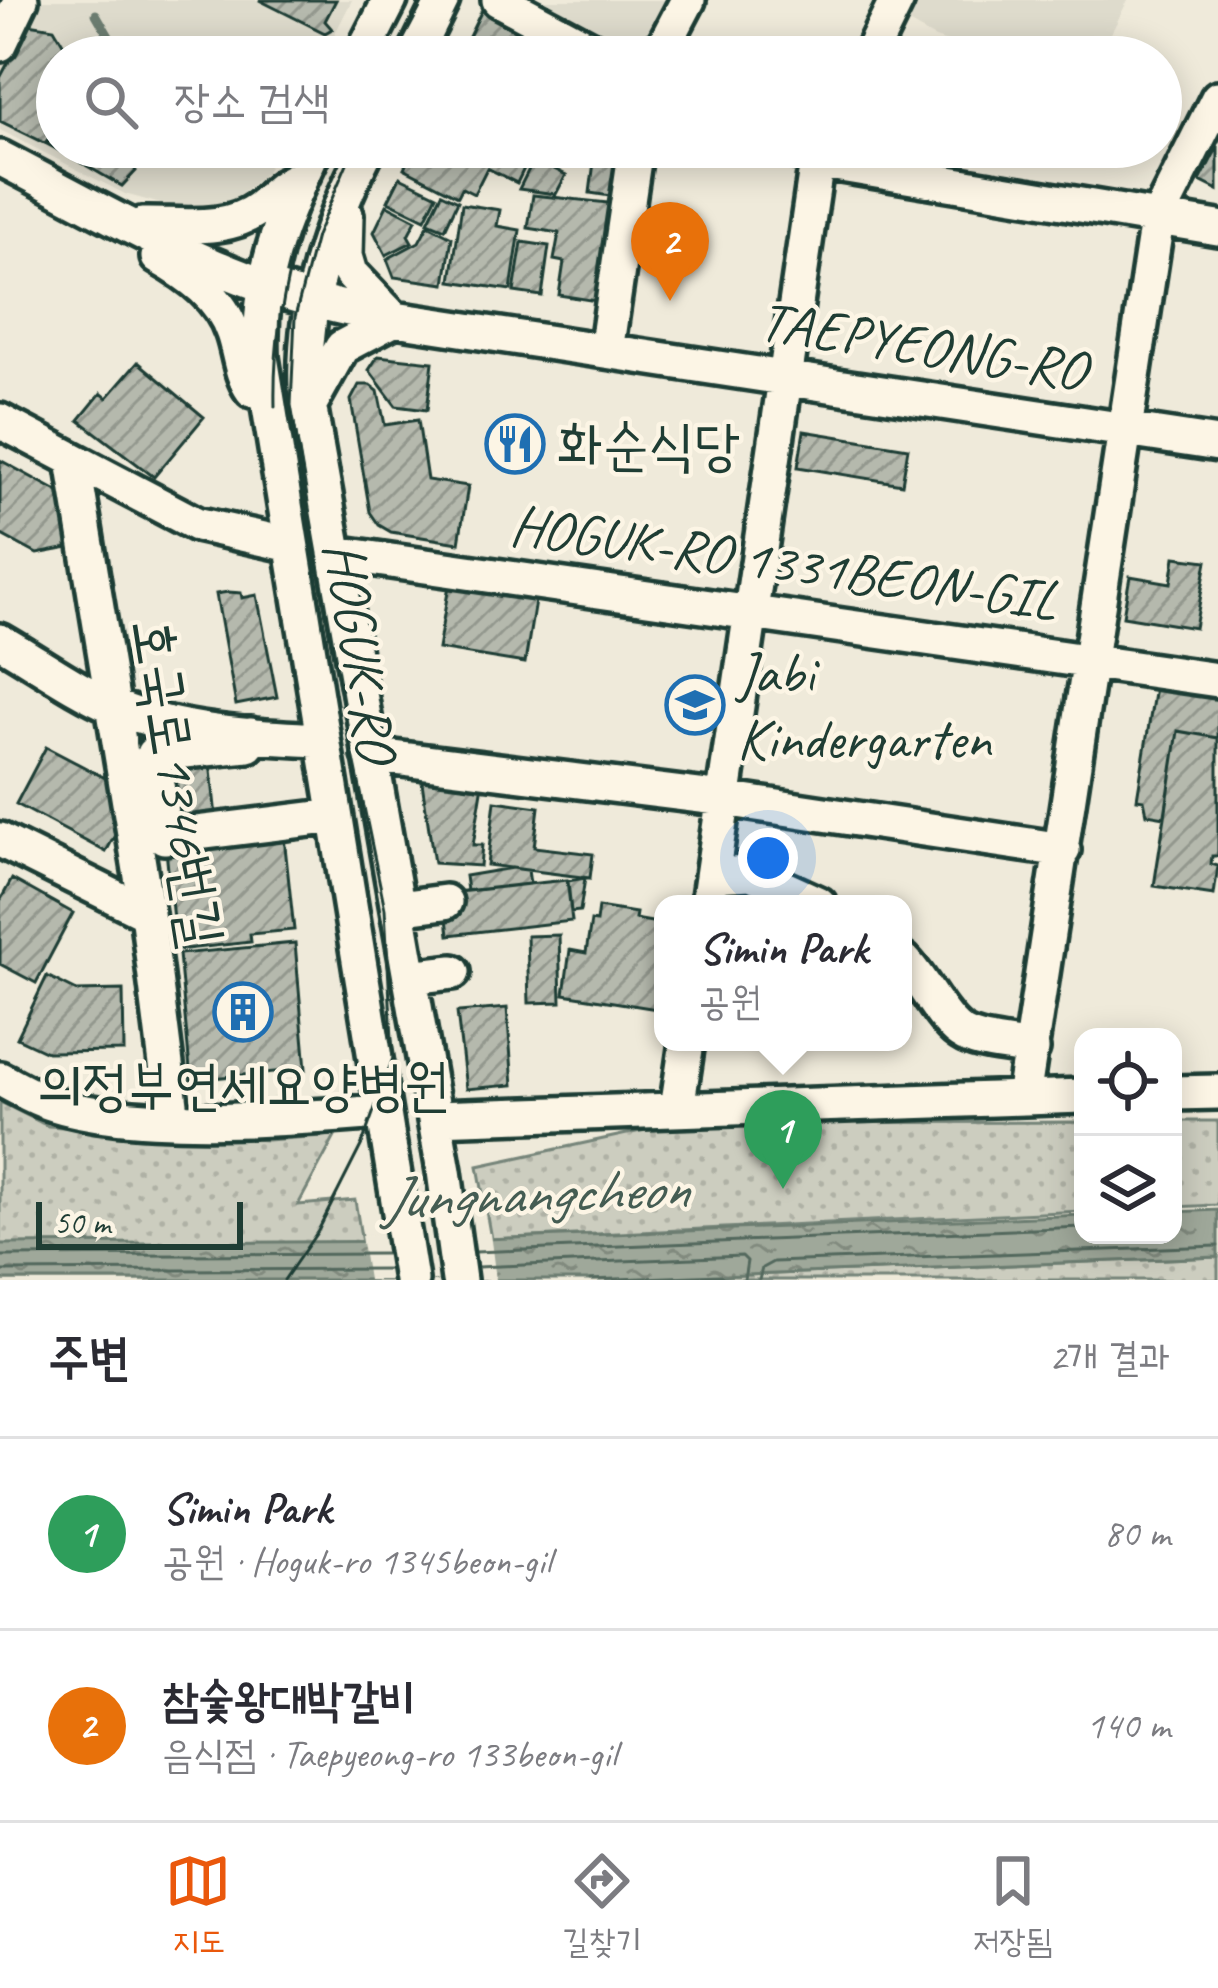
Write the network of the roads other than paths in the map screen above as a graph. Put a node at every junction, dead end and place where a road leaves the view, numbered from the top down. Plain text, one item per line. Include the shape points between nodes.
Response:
1 (21, 0) edge
2 (390, 0) edge
3 (442, 0) edge
4 (499, 0) edge
5 (688, 0) edge
6 (897, 0) edge
7 (372, 36) edge
8 (424, 36) edge
9 (567, 36) edge
10 (669, 36) edge
11 (879, 36) edge
12 (0, 44) edge
13 (1218, 98) edge
14 (0, 158) edge
15 (302, 168) edge
16 (306, 168) edge
17 (358, 168) edge
18 (633, 168) edge
19 (808, 168) edge
20 (892, 168) edge
21 (343, 197) junction
22 (1157, 220) junction
23 (129, 225) junction
24 (1218, 228) edge
25 (262, 285) junction
26 (311, 301) junction
27 (394, 319) junction
28 (606, 351) junction
29 (788, 379) junction
30 (308, 408) junction
31 (269, 413) junction
32 (0, 422) edge
33 (1127, 430) junction
34 (1218, 443) edge
35 (73, 460) junction
36 (291, 545) junction
37 (335, 553) junction
38 (753, 611) junction
39 (0, 641) edge
40 (1092, 659) junction
41 (1218, 680) edge
42 (113, 706) junction
43 (251, 735) junction
44 (321, 740) junction
45 (370, 755) junction
46 (724, 800) junction
47 (335, 816) junction
48 (0, 840) edge
49 (1063, 850) junction
50 (710, 889) edge
51 (800, 895) edge
52 (445, 902) dead end
53 (398, 908) junction
54 (147, 913) junction
55 (912, 969) edge
56 (453, 972) dead end
57 (410, 977) junction
58 (1032, 1049) junction
59 (686, 1051) edge
60 (0, 1079) edge
61 (1218, 1092) edge
62 (1182, 1093) edge
63 (1074, 1096) edge
64 (1023, 1098) junction
65 (677, 1109) junction
66 (382, 1112) junction
67 (435, 1118) junction
68 (172, 1120) junction
69 (411, 1280) edge
70 (459, 1280) edge

1 - 12 street
2 - 7 street
3 - 8 street
4 - 9 street
5 - 10 street
6 - 11 street
13 - 22 street
14 - 23 street, TAEPYEONG-RO
15 - 23 street via 239,219
16 - 25 street, HOGUK-RO
17 - 21 street, HOGUK-RO
18 - 28 street
19 - 29 street
20 - 22 street
21 - 26 street, HOGUK-RO
21 - 27 street via 350,273
22 - 24 street
22 - 33 street
23 - 25 street, TAEPYEONG-RO
23 - 31 street via 224,313 244,378
25 - 26 street, TAEPYEONG-RO
25 - 31 street, HOGUK-RO
26 - 27 street, TAEPYEONG-RO
26 - 30 street, HOGUK-RO
27 - 28 street, TAEPYEONG-RO
27 - 30 street via 342,346
28 - 29 street, TAEPYEONG-RO
29 - 33 street, TAEPYEONG-RO
29 - 38 street
30 - 37 street, HOGUK-RO
31 - 36 street, HOGUK-RO
32 - 35 street
33 - 34 street, TAEPYEONG-RO
33 - 40 street
35 - 36 street via 196,524
35 - 42 street, 호국로1346번길
36 - 44 street, HOGUK-RO
37 - 38 street, HOGUK-RO 1331BEON-GIL
37 - 45 street, HOGUK-RO
38 - 40 street, HOGUK-RO 1331BEON-GIL
38 - 46 street
39 - 42 street
40 - 41 street, HOGUK-RO 1331BEON-GIL
40 - 49 street
42 - 43 street
42 - 54 street, 호국로1346번길
43 - 44 street
43 - 47 street via 248,745 153,754 164,837
44 - 47 street, HOGUK-RO
45 - 46 street
45 - 53 street, HOGUK-RO
46 - 49 street
46 - 50 street
47 - 66 street, HOGUK-RO
48 - 54 street
49 - 58 street
50 - 51 street via 752,873
52 - 53 street
53 - 57 street, HOGUK-RO
54 - 68 street, 호국로1346번길
55 - 58 street via 965,1035
56 - 57 street
57 - 67 street, HOGUK-RO
58 - 64 street
59 - 65 street
60 - 68 street via 76,1109
61 - 62 street
63 - 64 street
64 - 65 street
65 - 67 street
66 - 68 street
66 - 69 street, HOGUK-RO
67 - 70 street, HOGUK-RO

